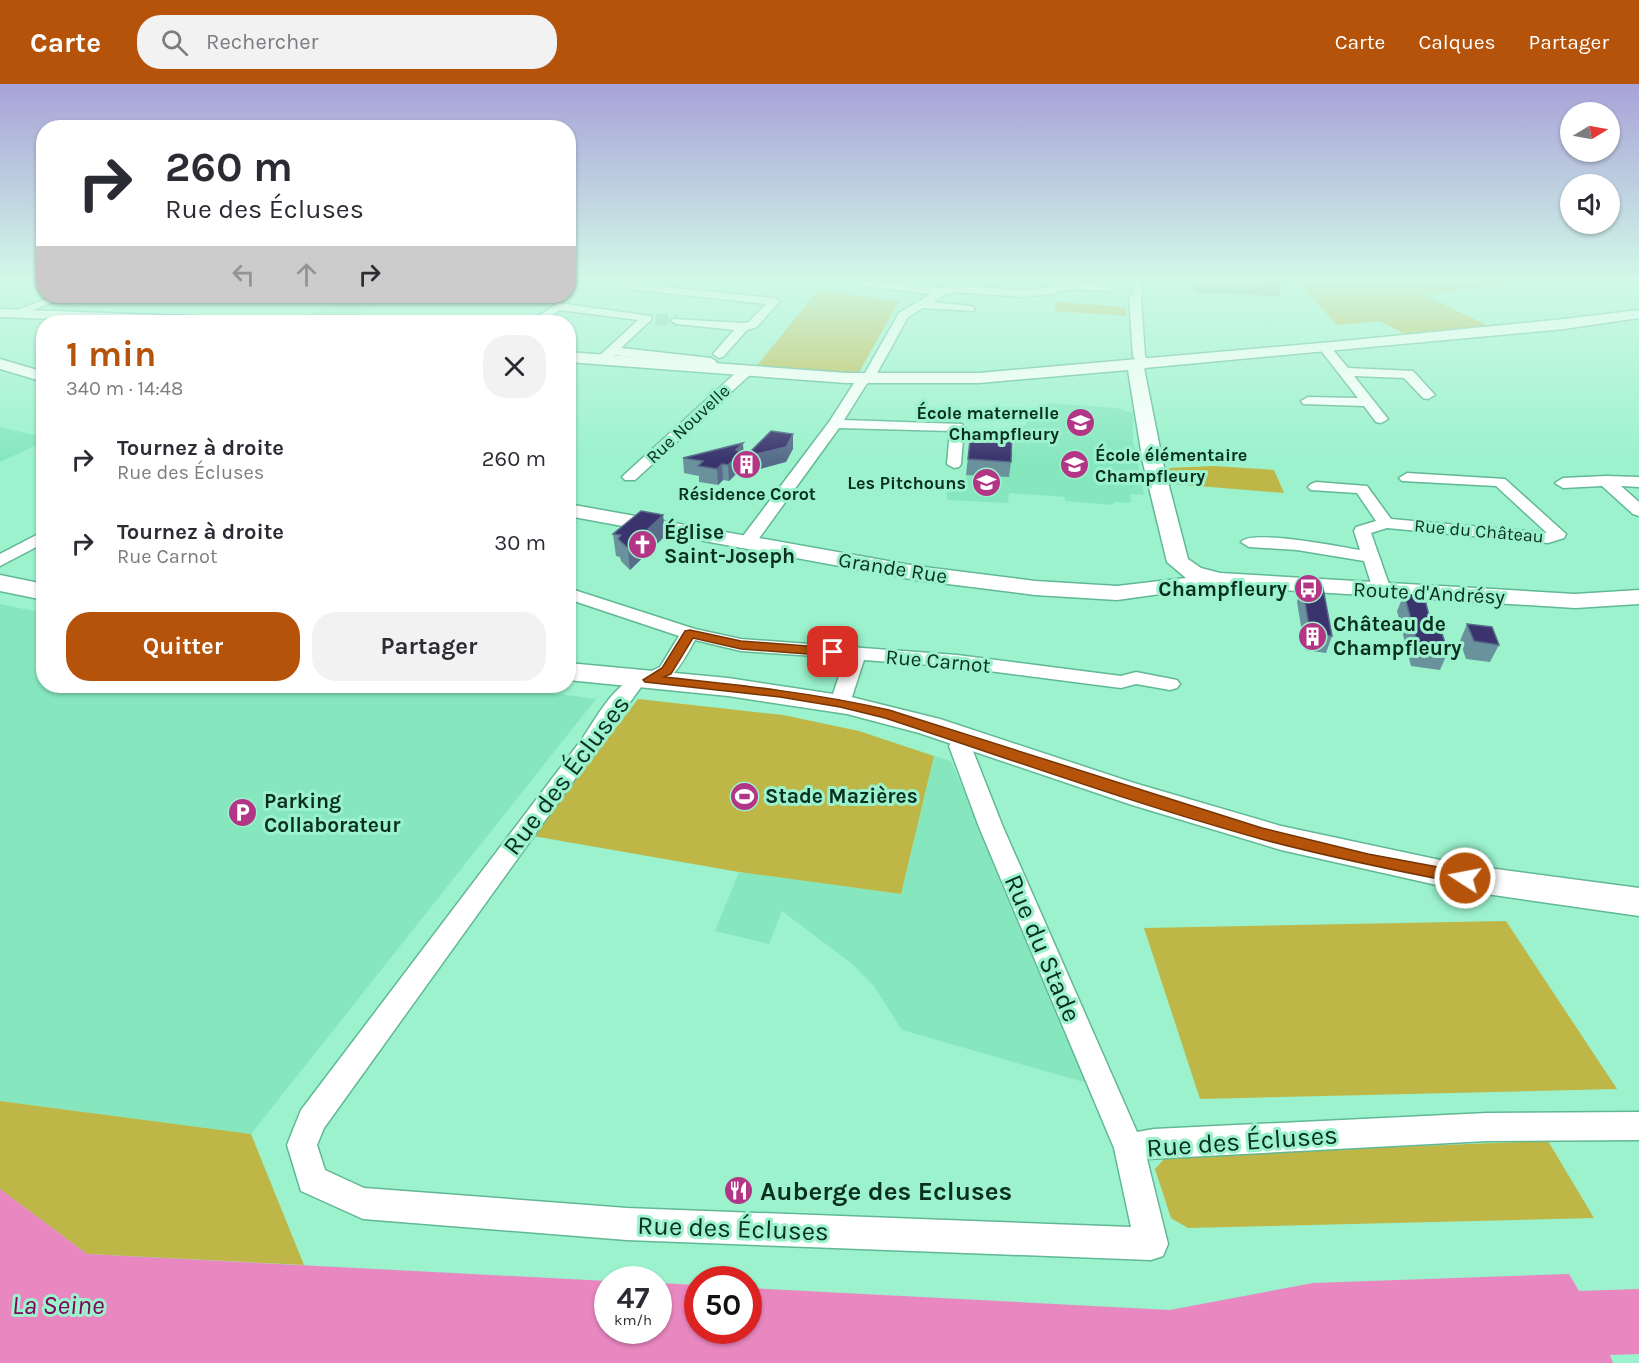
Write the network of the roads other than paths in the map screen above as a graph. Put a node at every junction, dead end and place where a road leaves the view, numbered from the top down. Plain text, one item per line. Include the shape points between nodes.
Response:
1 (625, 341) edge
2 (730, 341) edge
3 (889, 341) edge
4 (1138, 341) edge
5 (1402, 341) edge
6 (1325, 348) junction
7 (606, 356) junction
8 (576, 357) edge
9 (713, 361) junction
10 (0, 364) edge
11 (1139, 365) junction
12 (746, 371) junction
13 (1344, 372) junction
14 (36, 375) edge
15 (865, 378) junction
16 (1428, 394) dead end
17 (1308, 402) dead end
18 (1368, 402) junction
19 (1381, 419) dead end
20 (834, 424) junction
21 (954, 464) dead end
22 (630, 477) dead end
23 (1407, 478) dead end
24 (1606, 481) junction
25 (1639, 482) edge
26 (1563, 483) dead end
27 (1316, 487) dead end
28 (1639, 511) edge
29 (576, 512) edge
30 (1386, 523) junction
31 (36, 541) edge
32 (1249, 542) dead end
33 (746, 544) junction
34 (1371, 557) junction
35 (0, 561) edge
36 (1178, 574) junction
37 (1220, 580) joint
38 (0, 582) edge
39 (36, 590) edge
40 (1382, 590) junction
41 (0, 595) edge
42 (576, 596) edge
43 (1639, 597) edge
44 (36, 602) edge
45 (690, 633) junction
46 (856, 654) junction
47 (576, 672) edge
48 (576, 681) edge
49 (641, 683) junction
50 (1170, 684) dead end
51 (840, 703) junction
52 (960, 746) junction
53 (1639, 902) edge
54 (1639, 911) edge
55 (1639, 1126) edge
56 (1129, 1148) junction

1 - 7 street
2 - 9 street
3 - 15 street
4 - 11 street
5 - 6 street
6 - 11 street
6 - 13 street
7 - 8 street
7 - 9 street
9 - 12 street
10 - 14 street
11 - 15 street via 979,378
11 - 36 street via 1152,463
12 - 15 street
12 - 22 street, Rue Nouvelle
13 - 16 street via 1408,374
13 - 18 street
15 - 20 street
17 - 18 street
18 - 19 street
20 - 21 street via 957,427
20 - 33 street
23 - 30 street, Rue du Château via 1500,482 1558,534 1548,538
24 - 25 street
24 - 26 street
24 - 28 street
27 - 30 street via 1362,489
29 - 33 street, Grande Rue
30 - 34 street, Rue du Château via 1362,531
31 - 35 street
32 - 34 street
33 - 36 street, Grande Rue via 916,573 1035,588 1117,592
34 - 40 street, Rue du Château
36 - 37 street, Grande Rue via 1189,585
37 - 40 street, Route d'Andrésy
38 - 39 main road
40 - 43 street, Route d'Andrésy via 1575,602
41 - 44 main road
42 - 45 street, Rue Carnot
45 - 46 street, Rue Carnot via 741,645
45 - 49 street, Rue des Écluses via 667,671
46 - 50 street, Rue Carnot
46 - 51 street
47 - 49 main road
48 - 49 main road
49 - 51 main road via 739,687
49 - 52 main road via 837,712
49 - 56 street, Rue des Écluses via 614,707 312,1120 302,1145 312,1180 363,1203 627,1224 1151,1244
51 - 53 main road via 889,714 1154,801 1368,860 1584,897
52 - 54 main road via 1240,836 1338,861 1474,890
52 - 56 street, Rue du Stade
55 - 56 street, Rue des Écluses via 1487,1127 1154,1143

